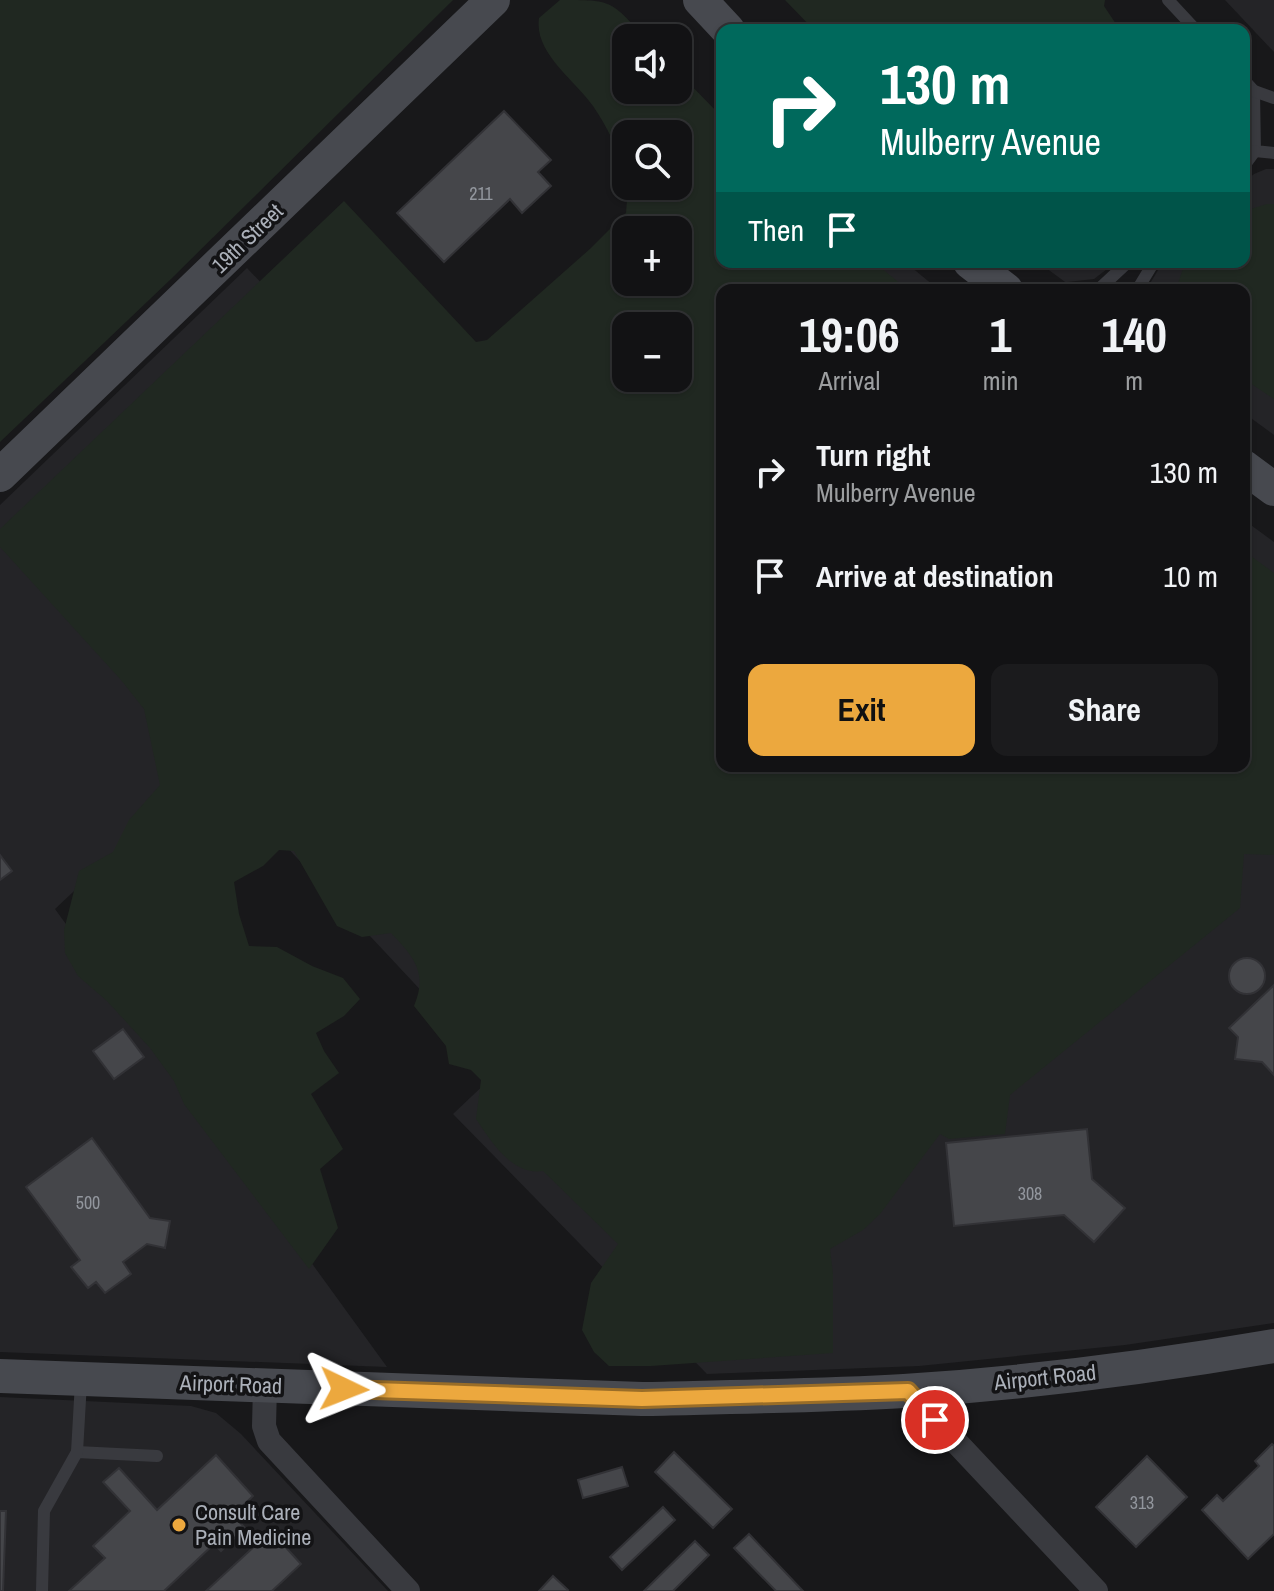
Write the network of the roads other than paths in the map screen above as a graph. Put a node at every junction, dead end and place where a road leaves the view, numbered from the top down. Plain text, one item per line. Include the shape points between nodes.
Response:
1 (493, 0) edge
2 (700, 0) edge
3 (1168, 0) edge
4 (722, 24) edge
5 (1190, 24) edge
6 (1250, 87) edge
7 (1254, 91) junction
8 (1274, 98) edge
9 (1274, 153) edge
10 (1250, 155) edge
11 (978, 268) edge
12 (1122, 268) edge
13 (998, 284) edge
14 (1104, 284) edge
15 (1250, 471) edge
16 (0, 475) edge
17 (1274, 489) edge
18 (1274, 1346) edge
19 (0, 1376) edge
20 (82, 1379) junction
21 (265, 1386) junction
22 (908, 1391) junction
23 (77, 1452) junction
24 (157, 1456) dead end
25 (42, 1591) edge
26 (408, 1591) edge
27 (1096, 1591) edge

1 - 16 main road, 19th Street
2 - 4 main road
3 - 5 lane
6 - 7 lane
7 - 8 lane
7 - 10 lane
9 - 10 lane
11 - 13 main road
12 - 14 lane
15 - 17 main road
18 - 22 main road, Airport Road
19 - 20 main road, Airport Road
20 - 21 main road, Airport Road
20 - 23 lane
21 - 22 main road, Airport Road via 642,1399
21 - 26 street via 269,1441
22 - 27 street
23 - 24 lane
23 - 25 lane via 44,1511

